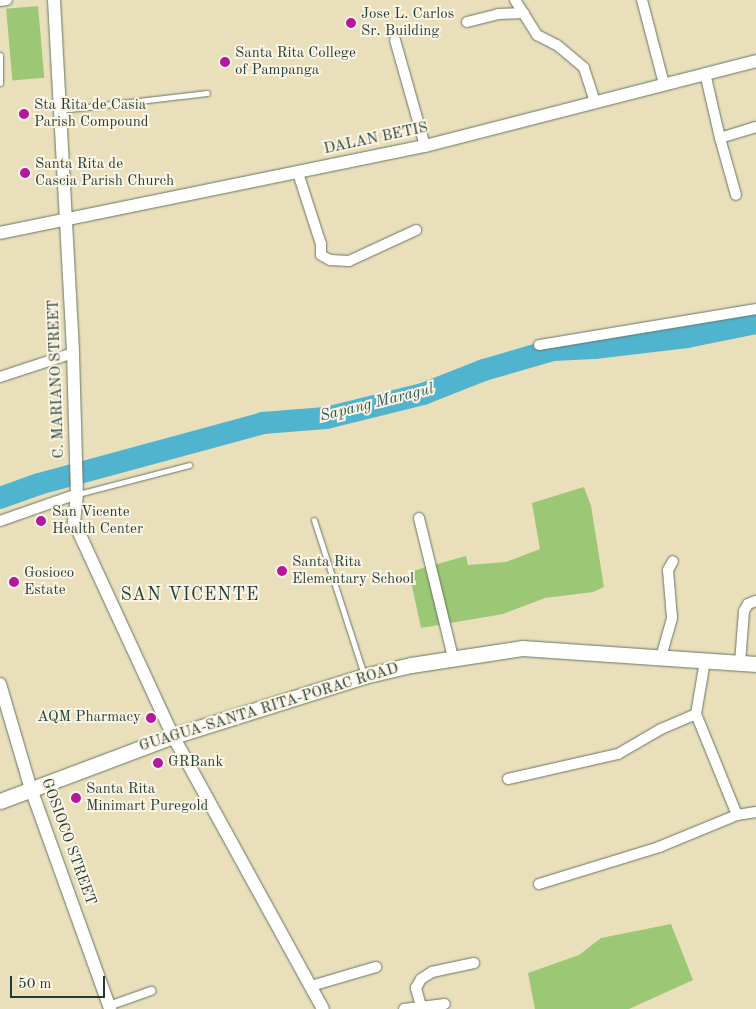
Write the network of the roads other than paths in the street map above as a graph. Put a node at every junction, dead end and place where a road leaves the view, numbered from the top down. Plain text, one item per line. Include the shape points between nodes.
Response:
1 (7, 0) edge
2 (54, 0) edge
3 (515, 0) edge
4 (642, 0) edge
5 (0, 1) edge
6 (524, 13) junction
7 (467, 22) dead end
8 (395, 40) dead end
9 (0, 55) edge
10 (756, 61) edge
11 (706, 73) junction
12 (0, 83) edge
13 (664, 84) junction
14 (207, 93) dead end
15 (595, 102) junction
16 (61, 110) junction
17 (756, 127) edge
18 (720, 138) junction
19 (425, 146) junction
20 (298, 172) junction
21 (736, 195) dead end
22 (68, 221) junction
23 (416, 230) dead end
24 (0, 233) edge
25 (756, 309) edge
26 (539, 345) dead end
27 (73, 353) junction
28 (0, 377) edge
29 (189, 465) dead end
30 (77, 492) junction
31 (419, 518) dead end
32 (314, 520) dead end
33 (0, 521) edge
34 (673, 561) dead end
35 (756, 601) edge
36 (453, 658) junction
37 (661, 658) junction
38 (706, 661) junction
39 (740, 663) junction
40 (756, 664) edge
41 (364, 676) junction
42 (0, 684) edge
43 (696, 714) junction
44 (173, 736) junction
45 (508, 779) dead end
46 (31, 789) junction
47 (0, 800) edge
48 (756, 812) edge
49 (738, 816) junction
50 (539, 884) dead end
51 (474, 964) dead end
52 (376, 967) dead end
53 (311, 986) junction
54 (151, 991) dead end
55 (445, 1004) dead end
56 (420, 1006) junction
57 (110, 1008) edge
58 (323, 1009) edge
59 (404, 1009) edge

1 - 5 street
2 - 16 street, C. MARIANO STREET
3 - 6 street
4 - 13 street
6 - 7 street via 498,14
6 - 15 street via 537,35 557,45 584,68
8 - 19 street
9 - 12 lane
10 - 11 street, DALAN BETIS
11 - 13 street, DALAN BETIS
11 - 18 street
13 - 15 street, DALAN BETIS
14 - 16 lane
15 - 19 street, DALAN BETIS
16 - 22 street, C. MARIANO STREET
17 - 18 street
18 - 21 street
19 - 20 street, DALAN BETIS
20 - 22 street, DALAN BETIS
20 - 23 street via 321,255 330,260 349,261
22 - 24 street, DALAN BETIS
22 - 27 street, C. MARIANO STREET
25 - 26 street
27 - 28 street
27 - 30 street, C. MARIANO STREET
29 - 30 lane
30 - 33 street
30 - 44 street, C. MARIANO STREET via 74,522
31 - 36 street
32 - 41 lane
34 - 37 street via 668,570 672,618
35 - 39 street via 748,604 744,612
36 - 37 main road, GUAGUA-SANTA RITA-PORAC ROAD via 522,648
36 - 41 main road, GUAGUA-SANTA RITA-PORAC ROAD
37 - 38 main road, GUAGUA-SANTA RITA-PORAC ROAD
38 - 39 main road, GUAGUA-SANTA RITA-PORAC ROAD
38 - 43 street
39 - 40 main road, GUAGUA-SANTA RITA-PORAC ROAD
41 - 44 main road, GUAGUA-SANTA RITA-PORAC ROAD
42 - 46 street, GOSIOCO STREET
43 - 45 street via 661,729 618,754
43 - 49 street
44 - 46 main road, GUAGUA-SANTA RITA-PORAC ROAD
44 - 53 street, C. MARIANO STREET
46 - 47 main road, GUAGUA-SANTA RITA-PORAC ROAD
46 - 57 street, GOSIOCO STREET
48 - 49 street
49 - 50 street via 659,848
51 - 56 street via 432,972 421,979 416,988
52 - 53 street
53 - 58 street, C. MARIANO STREET
54 - 57 street
55 - 56 street
56 - 59 street

